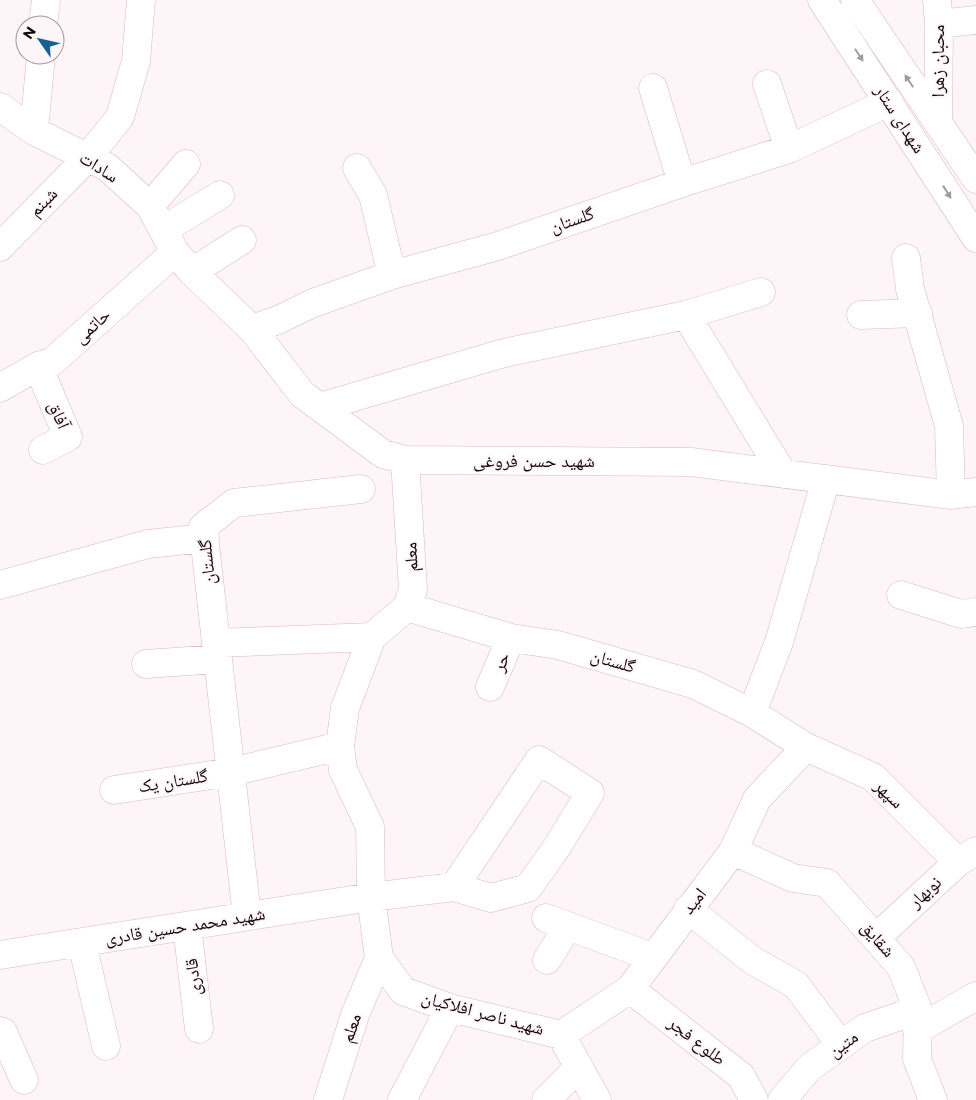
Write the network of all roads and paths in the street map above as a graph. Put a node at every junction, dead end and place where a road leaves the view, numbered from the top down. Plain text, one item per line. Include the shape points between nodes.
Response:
1 (46, 0) edge
2 (141, 0) edge
3 (858, 6) edge
4 (830, 11) edge
5 (938, 12) edge
6 (44, 15) edge
7 (976, 20) edge
8 (40, 65) edge
9 (767, 84) dead end
10 (653, 88) dead end
11 (889, 102) junction
12 (0, 107) edge
13 (938, 123) junction
14 (34, 131) junction
15 (789, 149) junction
16 (87, 158) junction
17 (186, 164) dead end
18 (971, 164) edge
19 (358, 168) dead end
20 (682, 182) junction
21 (220, 195) dead end
22 (150, 206) junction
23 (976, 238) edge
24 (242, 240) dead end
25 (0, 247) edge
26 (176, 251) junction
27 (906, 258) dead end
28 (392, 275) junction
29 (761, 292) dead end
30 (918, 313) junction
31 (686, 315) junction
32 (860, 315) dead end
33 (252, 329) junction
34 (38, 366) junction
35 (0, 388) edge
36 (320, 407) junction
37 (43, 450) dead end
38 (406, 460) junction
39 (783, 474) junction
40 (826, 479) junction
41 (361, 489) dead end
42 (963, 494) edge
43 (204, 538) junction
44 (0, 585) edge
45 (901, 595) dead end
46 (407, 607) junction
47 (976, 612) edge
48 (372, 637) junction
49 (511, 638) junction
50 (217, 651) junction
51 (146, 664) dead end
52 (490, 687) dead end
53 (752, 713) junction
54 (340, 746) junction
55 (806, 747) junction
56 (231, 772) junction
57 (114, 790) dead end
58 (732, 851) junction
59 (967, 856) edge
60 (454, 887) junction
61 (371, 897) junction
62 (688, 909) junction
63 (247, 916) junction
64 (187, 926) junction
65 (877, 937) junction
66 (82, 942) junction
67 (0, 955) edge
68 (652, 957) junction
69 (379, 958) junction
70 (547, 960) dead end
71 (630, 988) junction
72 (976, 996) edge
73 (450, 1008) junction
74 (918, 1020) junction
75 (198, 1029) dead end
76 (0, 1031) edge
77 (561, 1035) junction
78 (841, 1045) junction
79 (106, 1046) dead end
80 (579, 1067) junction
81 (24, 1080) dead end
82 (328, 1100) edge
83 (402, 1100) edge
84 (546, 1100) edge
85 (597, 1100) edge
86 (754, 1100) edge
87 (782, 1100) edge
88 (933, 1100) edge

1 - 6 street
2 - 16 street, شبنم via 136,61 120,117
3 - 4 street
13 -> 3 street, شهدای ستار
4 -> 11 street, شهدای ستار
5 - 7 street
5 - 13 street, محبان زهرا
8 - 14 street
9 - 15 street
10 - 20 street
11 - 15 street, گلستان
11 -> 23 street, شهدای ستار
12 - 14 street, سادات
13 - 18 street, شهدای ستار
14 - 16 street, سادات
15 - 20 street, گلستان
16 - 22 street, سادات via 107,168
16 - 25 street, شبنم
17 - 22 street
19 - 28 street via 373,195
20 - 28 street, گلستان via 498,246
21 - 26 street
22 - 26 street, سادات
24 - 26 street
26 - 33 street, شهید حسن فروغی
26 - 34 street, حاتمی via 52,362
27 - 30 street
28 - 33 street, گلستان
29 - 31 street
30 - 32 street
30 - 42 street via 949,426
31 - 36 street via 504,353
31 - 39 street
33 - 36 street, شهید حسن فروغی via 302,394
34 - 35 street, حاتمی
34 - 37 street, آفاق via 68,438
36 - 38 street, شهید حسن فروغی via 383,454
38 - 39 street, شهید حسن فروغی via 691,462
38 - 46 street, معلم via 413,590
39 - 40 street, شهید حسن فروغی
40 - 42 street, شهید حسن فروغی
40 - 53 street via 780,639
41 - 43 street, گلستان via 234,503 203,526
43 - 44 street via 148,544
43 - 50 street, گلستان
45 - 47 street via 962,614
46 - 48 street
46 - 49 street, گلستان
48 - 50 street
48 - 54 street, شهید ناصر افلاکیان via 345,708
49 - 52 street, حر
49 - 53 street, گلستان via 558,645 693,684
50 - 51 street
50 - 56 street, گلستان
53 - 55 street, گلستان
54 - 56 street, گلستان یک
54 - 61 street, شهید ناصر افلاکیان via 343,770 370,826
55 - 58 street, امید via 757,799
55 - 59 street, سپهر via 873,777
56 - 57 street, گلستان یک
56 - 63 street, گلستان
58 - 62 street, امید
58 - 65 street, شقایق via 793,878 827,883
59 - 65 street, نوبهار
60 - 60 street via 490,898 528,888 590,793 540,760
60 - 61 street, شهید محمد حسین قادری
61 - 63 street, شهید محمد حسین قادری
61 - 69 street, شهید ناصر افلاکیان
62 - 68 street, امید
62 - 78 street via 752,960 796,985
63 - 64 street, شهید محمد حسین قادری
64 - 66 street, شهید محمد حسین قادری
64 - 75 street, قادری
65 - 74 street, شقایق via 901,967
66 - 67 street, شهید محمد حسین قادری
66 - 79 street
68 - 70 street via 557,922
68 - 71 street, امید
69 - 73 street, شهید ناصر افلاکیان via 403,991
69 - 82 street, معلم via 355,1016
71 - 77 street, امید
71 - 86 street, طلوع فجر via 741,1076
72 - 74 street, متین
73 - 77 street, شهید ناصر افلاکیان
73 - 83 street
74 - 78 street, متین via 864,1028
74 - 88 street, شقایق via 917,1059
76 - 81 street
77 - 80 street, شهید ناصر افلاکیان
78 - 87 street, متین via 810,1068
80 - 84 street
80 - 85 street, شهید ناصر افلاکیان

